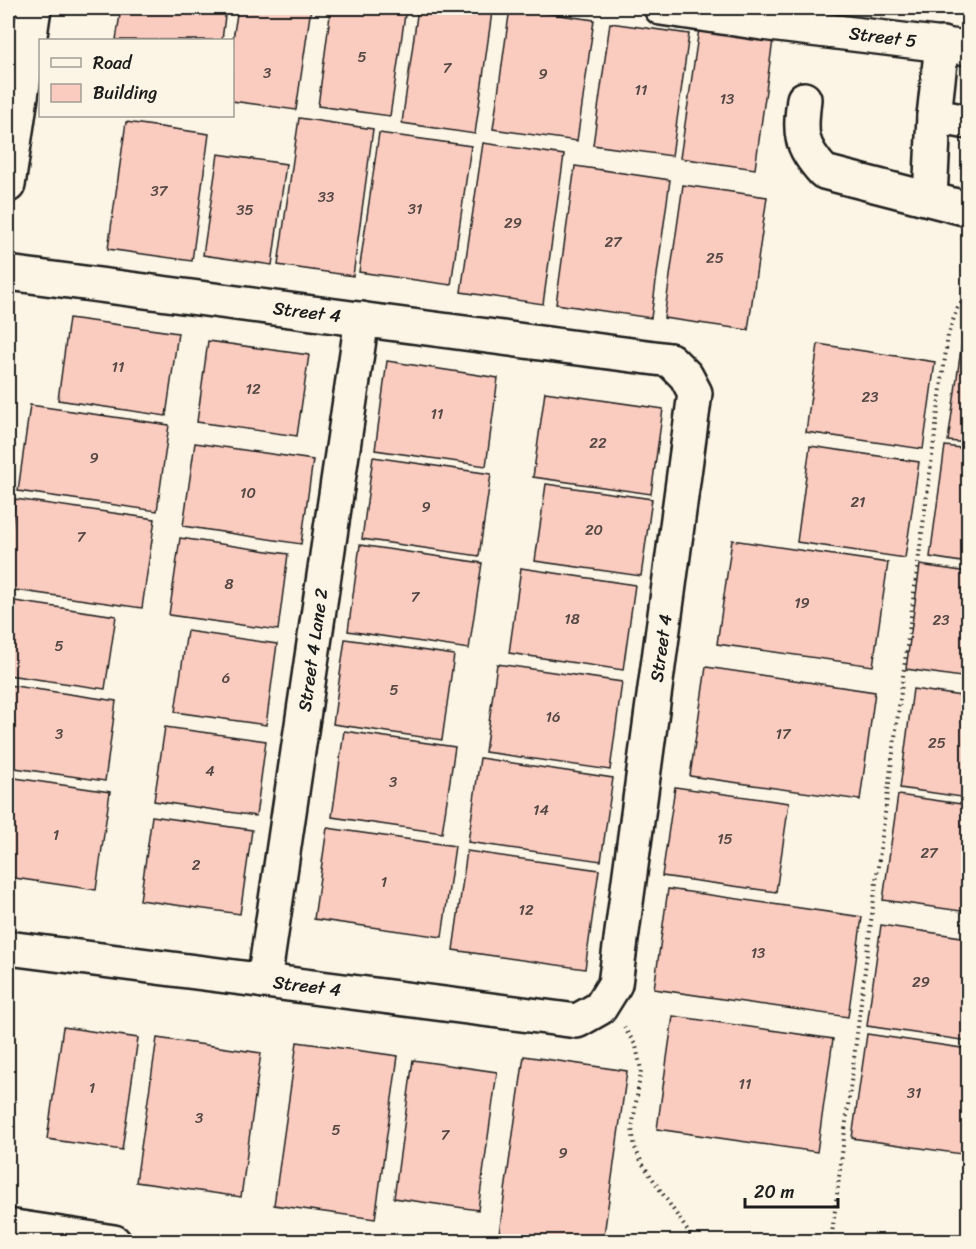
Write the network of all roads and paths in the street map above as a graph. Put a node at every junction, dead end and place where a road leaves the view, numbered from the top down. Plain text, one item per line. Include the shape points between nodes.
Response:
1 (34, 8) edge
2 (661, 8) edge
3 (763, 15) edge
4 (955, 46) edge
5 (804, 99) dead end
6 (934, 116) junction
7 (969, 122) edge
8 (8, 185) edge
9 (930, 198) junction
10 (969, 209) edge
11 (8, 273) edge
12 (969, 292) edge
13 (362, 320) junction
14 (8, 948) edge
15 (264, 981) junction
16 (600, 1008) junction
17 (8, 1226) edge
18 (114, 1242) edge
19 (694, 1242) edge
20 (831, 1242) edge

1 - 8 street
2 - 3 street, Street 5
3 - 4 street, Street 5
4 - 6 street
5 - 9 street via 800,131 809,156 824,171
6 - 7 street
6 - 9 street
9 - 10 street
11 - 13 street, Street 4
12 - 20 path via 957,309 948,335
13 - 15 street, Street 4 Lane 2
13 - 16 street, Street 4 via 670,360 687,376 695,393 615,984
14 - 15 street, Street 4
15 - 16 street, Street 4 via 577,1021
16 - 19 path via 623,1027 636,1046 641,1070 632,1129 635,1148
17 - 18 street

